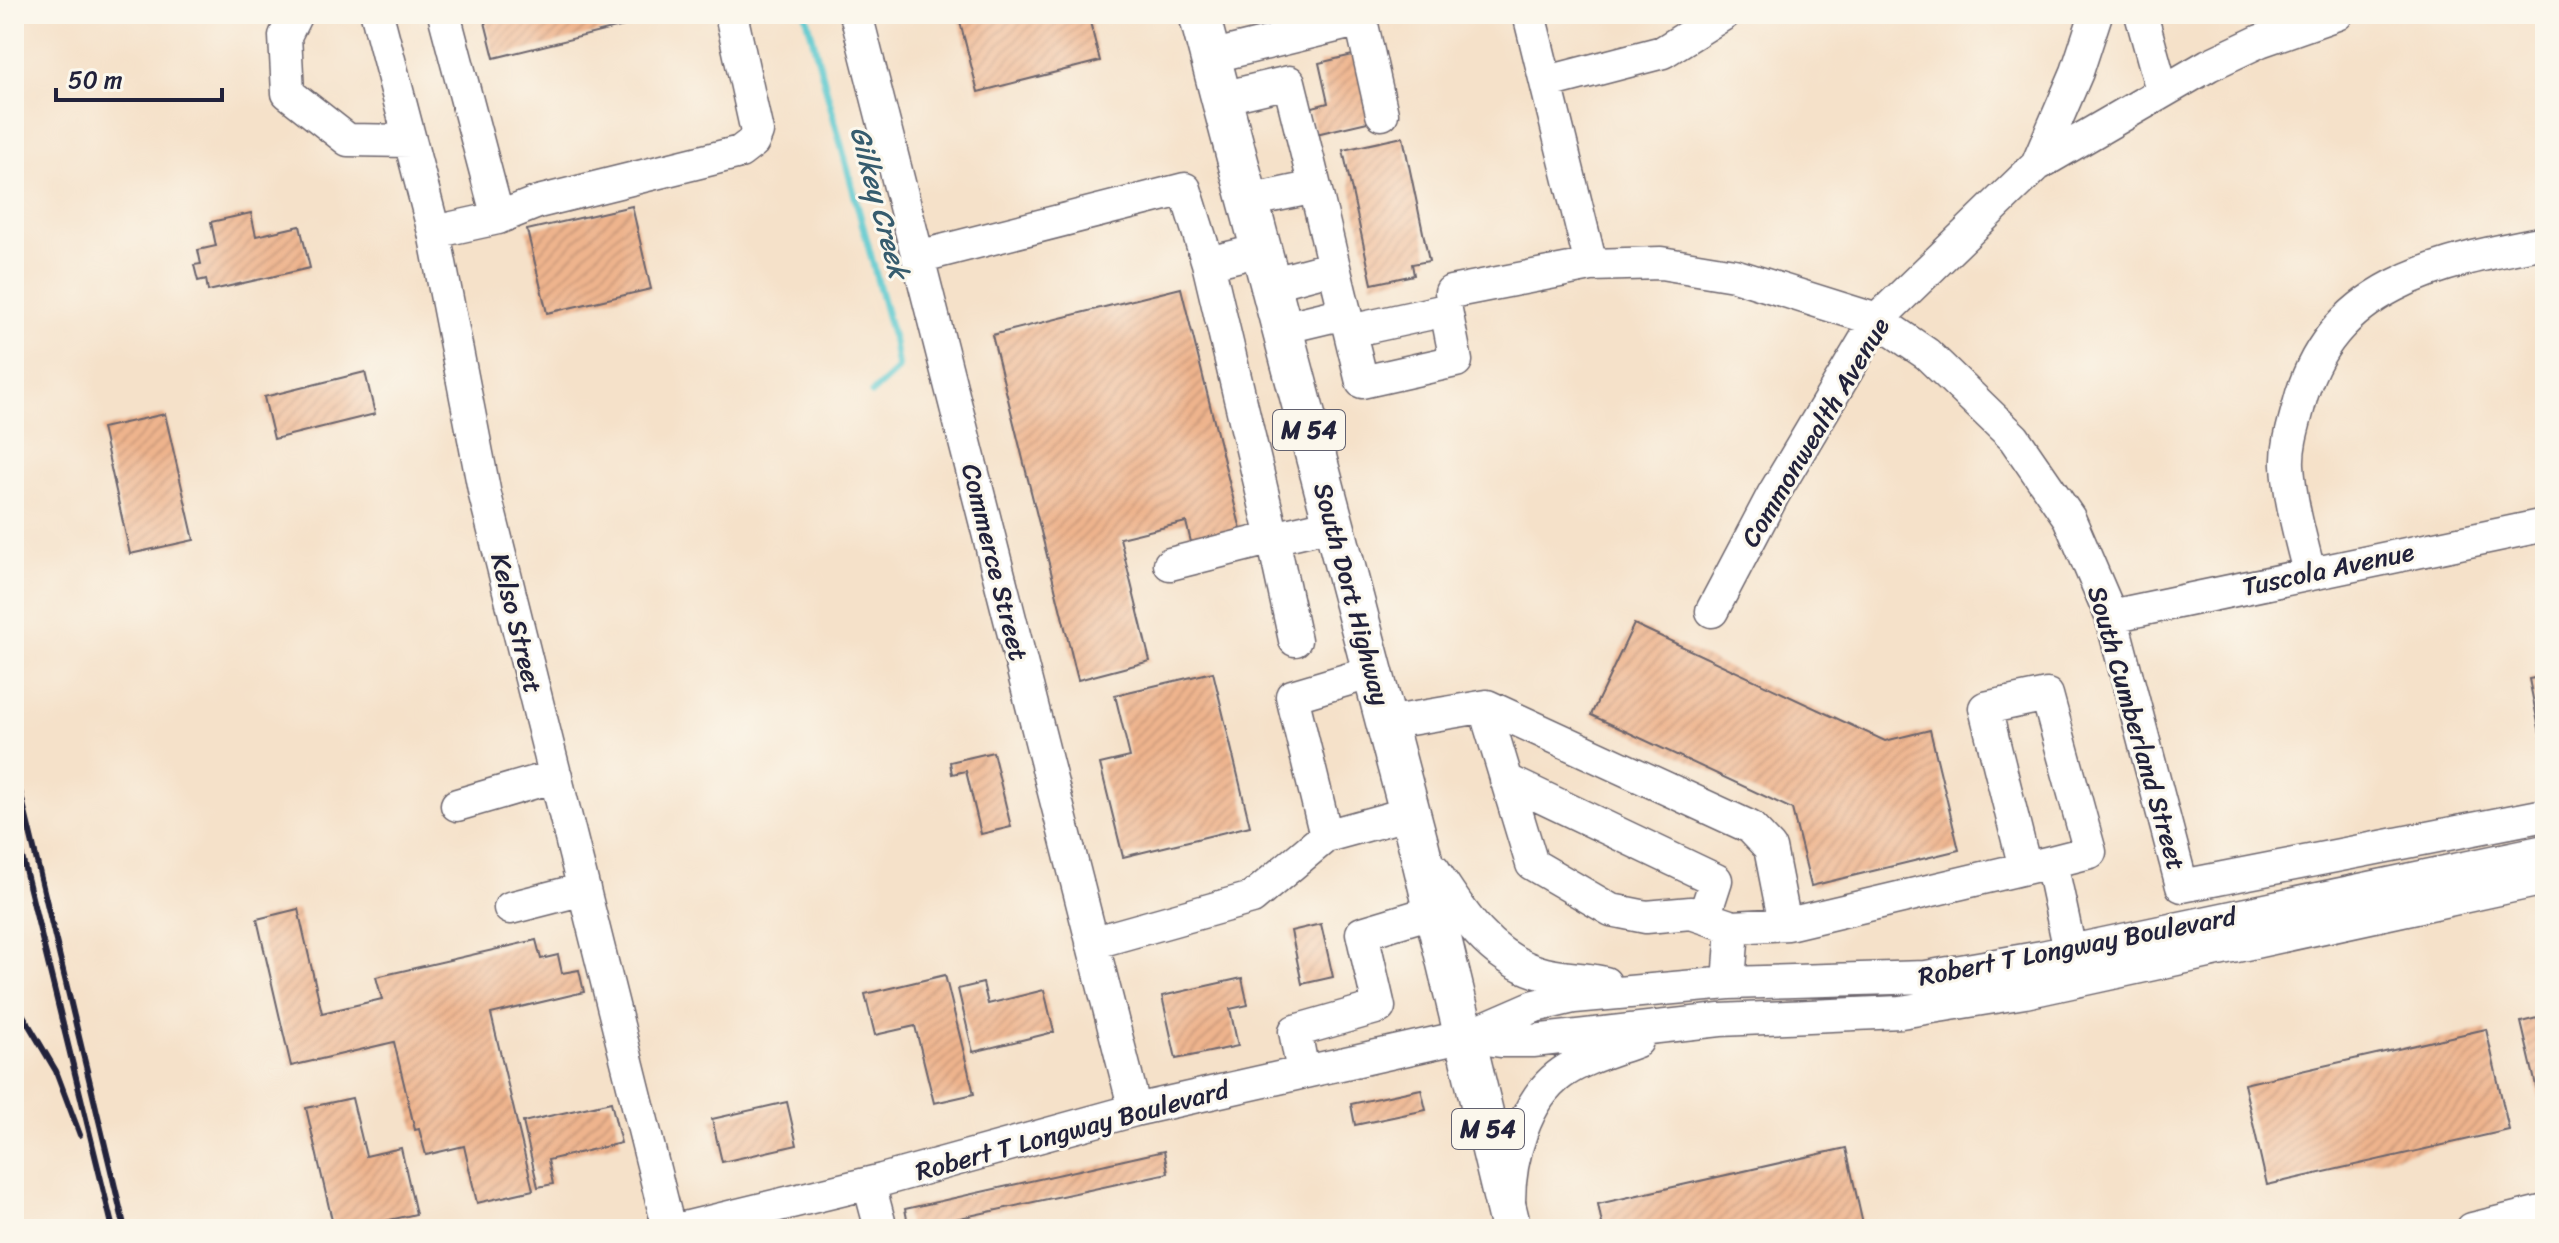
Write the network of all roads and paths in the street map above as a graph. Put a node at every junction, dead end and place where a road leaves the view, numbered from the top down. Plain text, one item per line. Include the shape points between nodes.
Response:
1 (296, 14) edge
2 (377, 14) edge
3 (444, 14) edge
4 (731, 14) edge
5 (856, 14) edge
6 (1199, 14) edge
7 (1529, 14) edge
8 (1724, 14) edge
9 (2096, 14) edge
10 (2141, 14) edge
11 (2337, 14) edge
12 (1210, 57) junction
13 (1548, 82) junction
14 (2162, 90) junction
15 (1221, 98) junction
16 (1382, 114) dead end
17 (410, 141) junction
18 (2037, 165) junction
19 (1315, 187) junction
20 (1248, 201) junction
21 (498, 218) junction
22 (434, 232) junction
23 (2545, 242) edge
24 (918, 257) junction
25 (1208, 263) junction
26 (1591, 265) junction
27 (1266, 267) junction
28 (1334, 267) junction
29 (1451, 292) dead end
30 (1877, 320) junction
31 (1282, 328) junction
32 (1333, 524) junction
33 (2545, 525) edge
34 (1273, 538) junction
35 (1170, 564) dead end
36 (2309, 572) junction
37 (1712, 611) dead end
38 (2111, 616) junction
39 (1295, 640) dead end
40 (1373, 672) junction
41 (1487, 706) junction
42 (1386, 723) junction
43 (556, 776) junction
44 (1506, 780) junction
45 (457, 805) dead end
46 (2545, 815) edge
47 (1415, 830) junction
48 (1326, 836) junction
49 (2545, 851) edge
50 (2038, 865) junction
51 (2545, 879) edge
52 (584, 889) junction
53 (510, 908) dead end
54 (1435, 911) junction
55 (1719, 922) junction
56 (1785, 924) junction
57 (1092, 943) junction
58 (2071, 960) junction
59 (1729, 983) junction
60 (1636, 990) junction
61 (1360, 1013) junction
62 (1720, 1020) junction
63 (1466, 1036) junction
64 (1370, 1057) junction
65 (1303, 1072) junction
66 (1135, 1110) junction
67 (869, 1184) junction
68 (2545, 1211) edge
69 (1510, 1225) edge
70 (669, 1229) edge
71 (680, 1229) edge
72 (881, 1229) edge
73 (2472, 1229) edge

1 - 17 street via 285,36 288,93 348,140
2 - 17 street, Kelso Street
3 - 21 street
4 - 21 street via 757,132 753,142 740,152 538,202
5 - 24 street, Commerce Street
6 - 12 main road, South Dort Highway / M 54
7 - 13 street
8 - 13 street via 1663,52
9 - 18 street
10 - 14 street
11 - 14 street, Commonwealth Avenue via 2260,41
12 - 15 main road, South Dort Highway / M 54
12 - 16 street via 1361,20
13 - 26 street
14 - 18 street, Commonwealth Avenue
15 - 19 street via 1289,82
15 - 20 main road, South Dort Highway / M 54
17 - 22 street, Kelso Street
18 - 30 street, Commonwealth Avenue
19 - 20 street
19 - 28 street
20 - 27 main road, South Dort Highway / M 54
21 - 22 street
22 - 43 street, Kelso Street via 485,495
23 - 36 street via 2455,259 2400,282 2343,321 2322,348 2303,389 2288,461 2291,499
24 - 25 street via 1185,189
24 - 57 street, Commerce Street
25 - 27 street
25 - 34 street
26 - 29 street, South Cumberland Street
26 - 30 street, South Cumberland Street via 1661,263 1734,275
27 - 28 street
27 - 31 main road, South Dort Highway / M 54
28 - 31 street via 1347,322
30 - 37 street, Commonwealth Avenue via 1773,495
30 - 38 street, South Cumberland Street via 1927,354 2014,438 2069,518
31 - 32 main road, South Dort Highway / M 54
32 - 34 street
32 - 40 main road, South Dort Highway / M 54
33 - 36 street, Tuscola Avenue
34 - 35 street
34 - 39 street
36 - 38 street, Tuscola Avenue
38 - 46 street, South Cumberland Street via 2182,886
40 - 42 main road, South Dort Highway / M 54
40 - 48 street via 1292,696
41 - 42 street
41 - 44 street
41 - 56 street via 1750,827 1770,848
42 - 47 main road, South Dort Highway / M 54
43 - 45 street
43 - 52 street, Kelso Street
44 - 55 street via 1716,880
44 - 55 street via 1532,864 1611,910 1646,917 1691,913
47 - 48 street
47 - 54 main road, South Dort Highway / M 54
47 - 60 street via 1458,907 1511,961 1540,973
48 - 57 street via 1252,898
49 - 58 street, Robert T Longway Boulevard
50 - 50 street via 2090,852 2047,695 1985,708
50 - 56 street
50 - 58 street
51 - 58 street, Robert T Longway Boulevard
52 - 53 street
52 - 70 street, Kelso Street
54 - 61 street via 1362,933 1379,1007
54 - 63 main road, South Dort Highway / M 54
55 - 56 street
55 - 59 street
57 - 66 street, Commerce Street
58 - 59 street, Robert T Longway Boulevard via 1926,977
58 - 62 street, Robert T Longway Boulevard via 2025,992 1901,1012
59 - 60 street, Robert T Longway Boulevard
60 - 63 street, Robert T Longway Boulevard via 1535,1006
61 - 64 street
61 - 65 street via 1295,1031
62 - 63 street, Robert T Longway Boulevard via 1533,1041
62 - 69 street via 1647,1038 1562,1073 1531,1109 1524,1129 1509,1178
63 - 64 street, Robert T Longway Boulevard
63 - 69 main road, M 54
64 - 65 street, Robert T Longway Boulevard
65 - 66 street, Robert T Longway Boulevard
66 - 67 street, Robert T Longway Boulevard
67 - 71 street, Robert T Longway Boulevard
67 - 72 street
68 - 73 street

